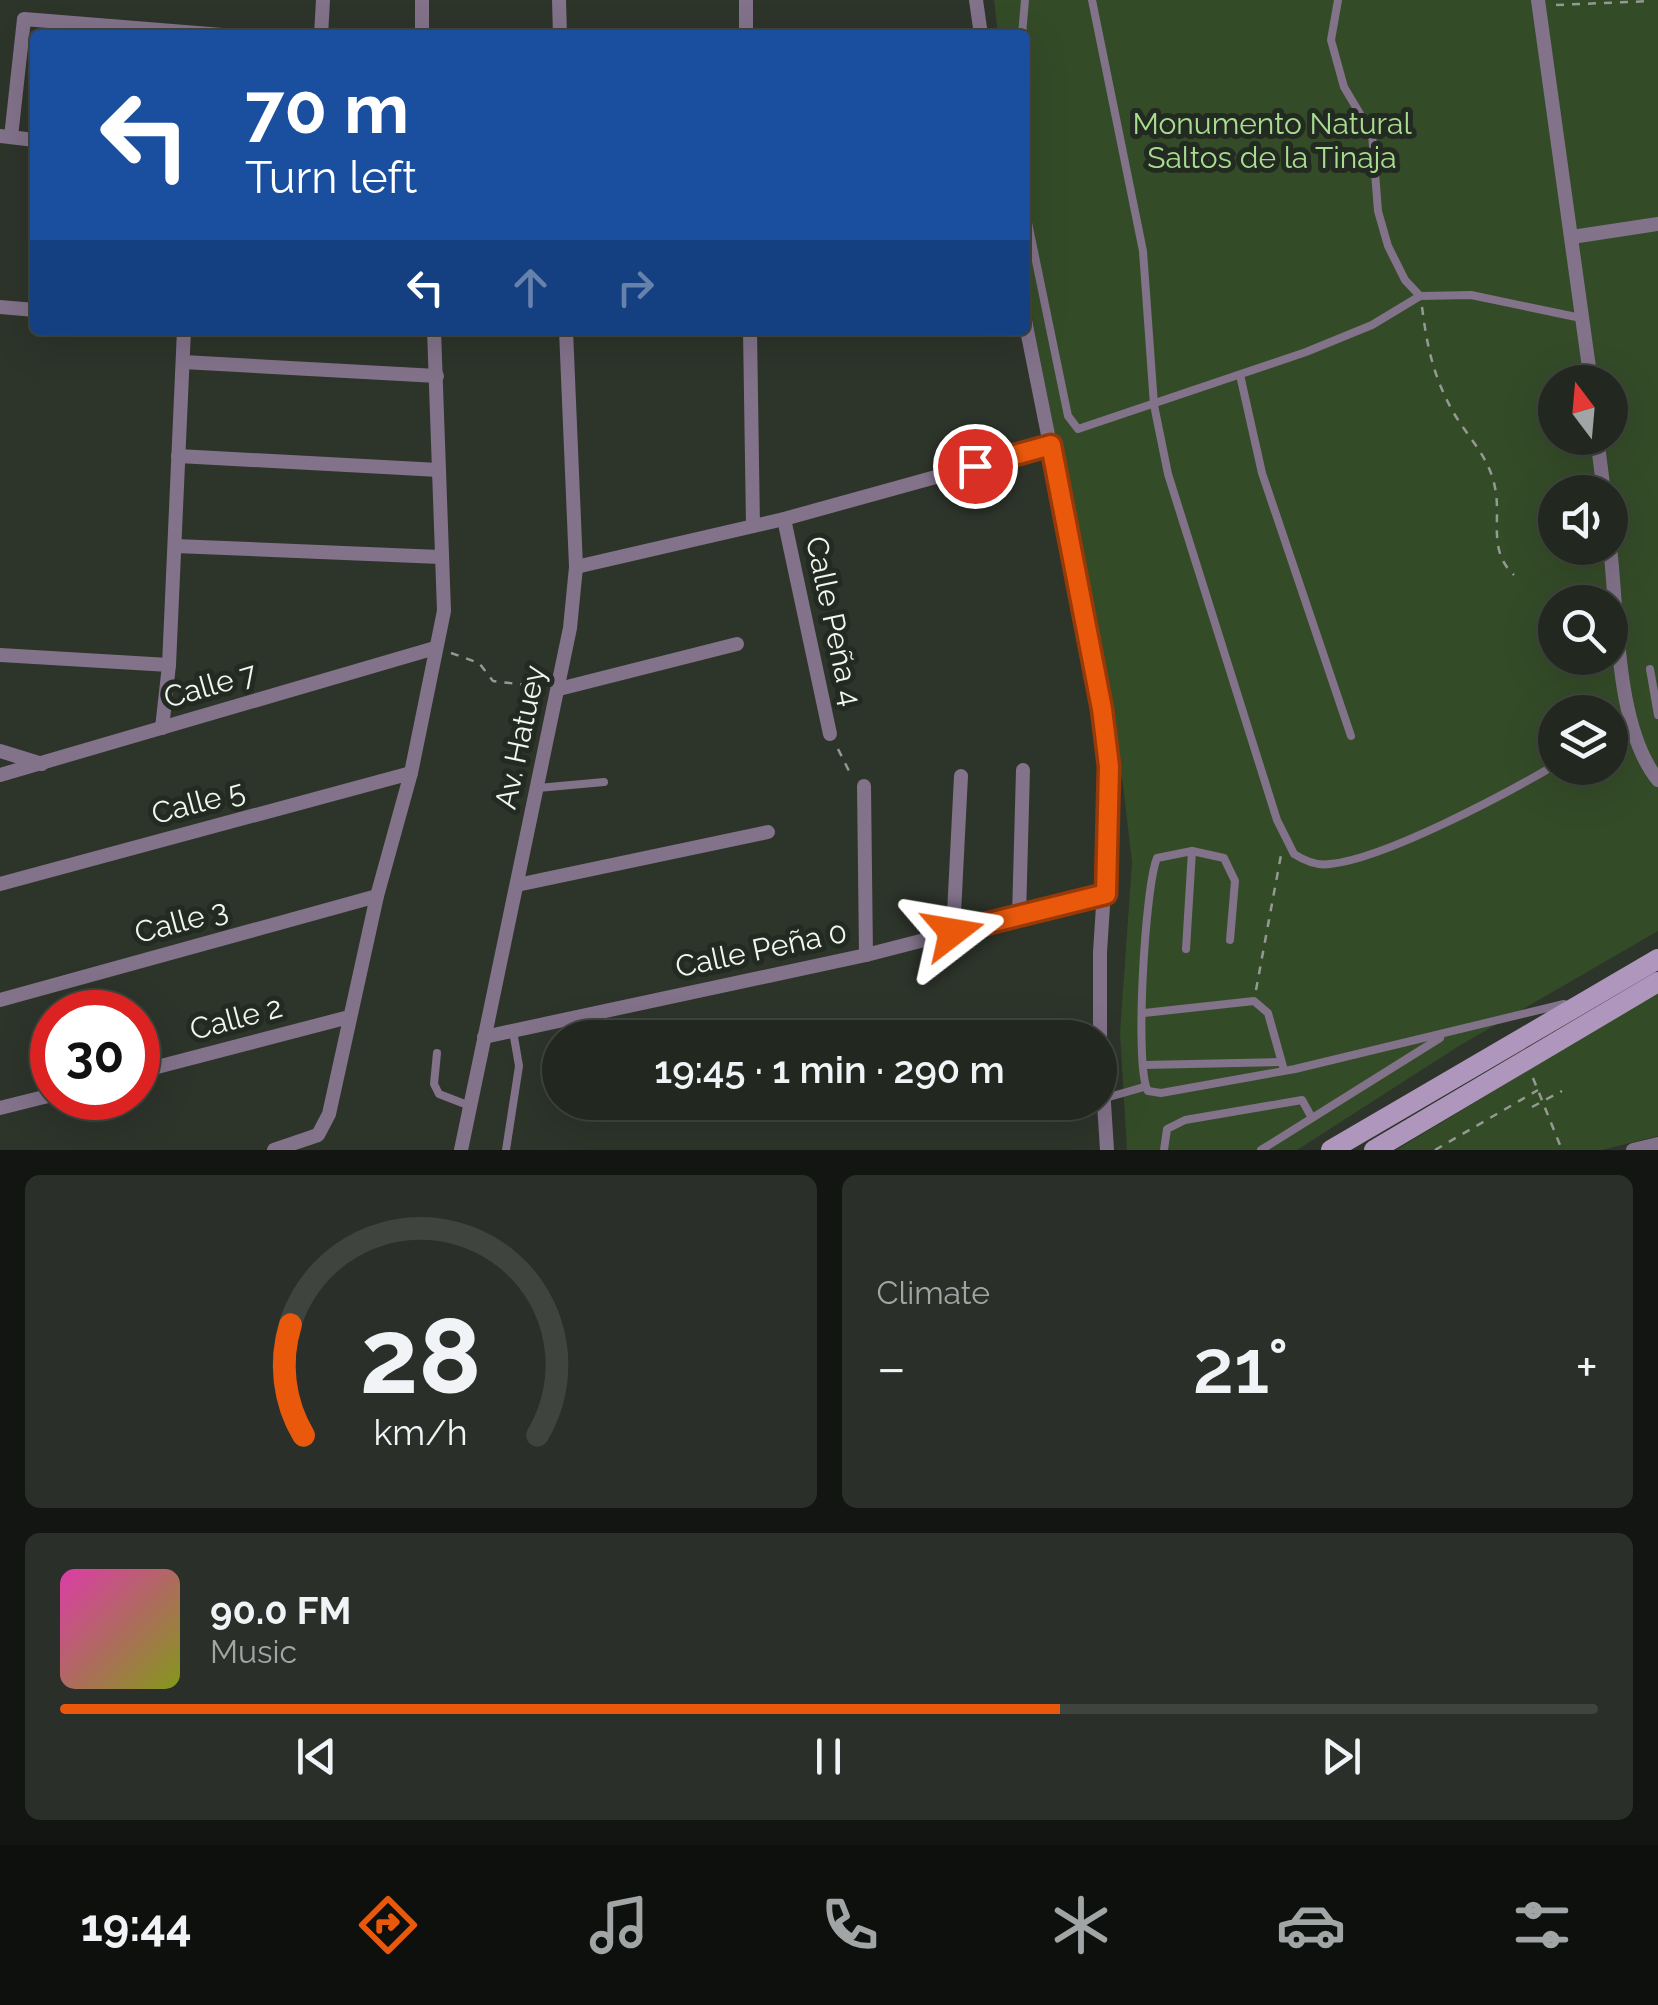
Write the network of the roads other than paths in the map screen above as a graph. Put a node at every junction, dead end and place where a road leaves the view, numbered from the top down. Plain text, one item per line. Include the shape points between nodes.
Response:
1 (322, 0) edge
2 (422, 0) edge
3 (559, 0) edge
4 (746, 0) edge
5 (976, 0) edge
6 (1025, 0) edge
7 (1092, 0) edge
8 (1338, 0) edge
9 (1539, 3) edge
10 (160, 30) edge
11 (321, 30) edge
12 (422, 30) edge
13 (560, 30) edge
14 (746, 30) edge
15 (979, 30) edge
16 (1022, 30) edge
17 (6, 137) edge
18 (1658, 224) edge
19 (1030, 231) edge
20 (1572, 236) junction
21 (1420, 296) junction
22 (0, 307) edge
23 (30, 310) edge
24 (1583, 318) junction
25 (184, 335) edge
26 (434, 335) edge
27 (566, 335) edge
28 (750, 335) edge
29 (1028, 335) edge
30 (183, 362) junction
31 (1588, 365) edge
32 (436, 376) junction
33 (1240, 376) junction
34 (1154, 405) junction
35 (1051, 445) junction
36 (178, 456) junction
37 (440, 470) junction
38 (784, 520) junction
39 (753, 526) junction
40 (175, 546) junction
41 (440, 557) junction
42 (1612, 565) edge
43 (576, 567) junction
44 (738, 644) dead end
45 (435, 648) junction
46 (0, 655) edge
47 (169, 665) junction
48 (1650, 669) dead end
49 (559, 689) junction
50 (1658, 714) edge
51 (1631, 723) junction
52 (1628, 725) edge
53 (162, 728) junction
54 (830, 734) road end
55 (1352, 736) dead end
56 (0, 751) edge
57 (43, 764) junction
58 (1023, 770) dead end
59 (410, 773) junction
60 (1538, 774) edge
61 (0, 775) edge
62 (961, 776) dead end
63 (1658, 780) edge
64 (604, 782) dead end
65 (864, 786) road end
66 (538, 788) junction
67 (768, 832) dead end
68 (1192, 851) junction
69 (0, 884) edge
70 (517, 884) junction
71 (1106, 894) junction
72 (377, 896) junction
73 (1020, 916) junction
74 (953, 932) junction
75 (1230, 940) dead end
76 (1186, 949) dead end
77 (866, 955) junction
78 (1658, 960) edge
79 (1658, 982) edge
80 (1592, 996) junction
81 (0, 1000) edge
82 (1144, 1013) junction
83 (349, 1017) junction
84 (1100, 1020) edge
85 (512, 1030) junction
86 (1448, 1033) junction
87 (484, 1037) junction
88 (438, 1053) dead end
89 (1144, 1064) junction
90 (160, 1066) edge
91 (1282, 1066) junction
92 (1144, 1087) junction
93 (1117, 1095) edge
94 (30, 1100) edge
95 (470, 1106) junction
96 (0, 1108) edge
97 (1312, 1118) junction
98 (1104, 1120) edge
99 (1658, 1144) edge
100 (274, 1150) edge
101 (462, 1150) edge
102 (506, 1150) edge
103 (1107, 1150) edge
104 (1164, 1150) edge
105 (1260, 1150) edge
106 (1330, 1150) edge
107 (1374, 1150) edge
108 (1634, 1150) edge

1 - 11 street
2 - 12 street
3 - 13 street
4 - 14 street
5 - 15 street
6 - 16 lane
7 - 34 lane via 1142,251
8 - 21 lane via 1331,40 1344,87 1372,134 1378,211 1405,280
9 - 20 street
10 - 17 street via 24,19
18 - 20 street
19 - 34 lane via 1073,426 1088,428
20 - 24 street
21 - 24 lane via 1471,296
21 - 33 lane via 1372,324
22 - 23 street
24 - 31 street
25 - 30 street
26 - 32 street
27 - 43 street, Av. Hatuey
28 - 39 street
29 - 35 street
30 - 32 street
30 - 36 street
32 - 37 street
33 - 34 lane
33 - 55 lane via 1262,474
34 - 60 lane via 1189,549 1294,854 1327,865 1352,860
35 - 38 street
35 - 71 street via 1109,766
36 - 37 street
36 - 40 street
37 - 41 street
38 - 39 street
38 - 54 street, Calle Peña 4
39 - 43 street
40 - 41 street
40 - 47 street
41 - 45 street via 444,611
42 - 51 street
43 - 49 street, Av. Hatuey
44 - 49 street
45 - 53 street, Calle 7
45 - 59 street
46 - 47 street
47 - 53 street
48 - 50 lane
49 - 66 street, Av. Hatuey
51 - 52 lane
51 - 63 street via 1641,758
53 - 57 street, Calle 7
56 - 57 street
57 - 61 street, Calle 7
58 - 73 street
59 - 69 street, Calle 5
59 - 72 street
62 - 74 street
64 - 66 lane
65 - 77 street
66 - 70 street, Av. Hatuey
67 - 70 street
68 - 75 lane via 1224,858 1232,868
68 - 76 lane
68 - 82 lane via 1168,853 1153,868
70 - 87 street, Av. Hatuey
71 - 73 street, Calle Peña 0
71 - 84 street
72 - 81 street, Calle 3
72 - 83 street
73 - 74 street, Calle Peña 0
74 - 77 street, Calle Peña 0
77 - 85 street, Calle Peña 0
78 - 80 main road
79 - 107 main road
80 - 86 lane
80 - 106 main road
82 - 89 lane
82 - 91 lane via 1254,1001 1268,1013
83 - 90 street, Calle 2
83 - 100 street via 329,1114 318,1135
85 - 87 street, Calle Peña 0
85 - 102 lane via 519,1066
86 - 91 lane
86 - 97 lane
87 - 95 street, Av. Hatuey
88 - 95 lane via 439,1094
89 - 91 lane
89 - 92 lane
91 - 92 lane via 1161,1093
92 - 93 lane
94 - 96 street
95 - 101 street, Av. Hatuey
97 - 104 lane via 1302,1100 1185,1120 1167,1130
97 - 105 lane
98 - 103 street
99 - 108 street

